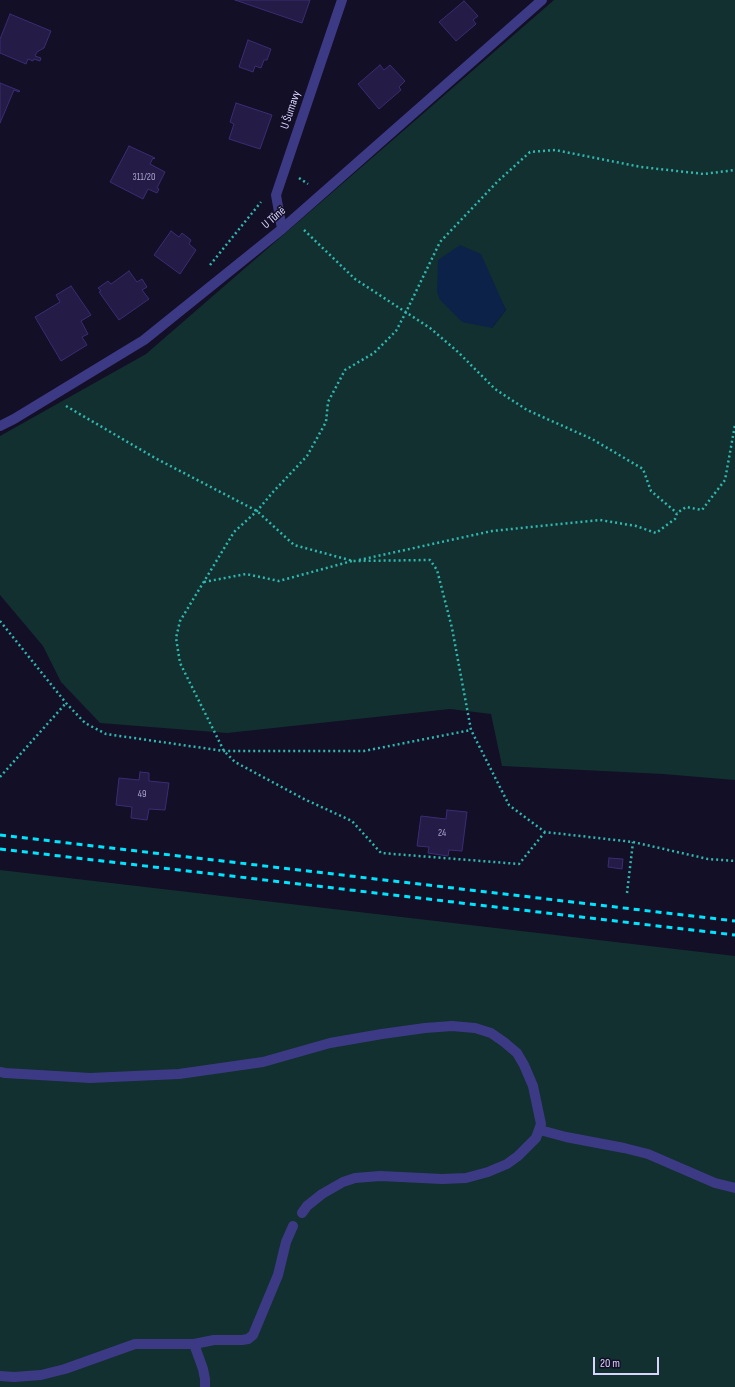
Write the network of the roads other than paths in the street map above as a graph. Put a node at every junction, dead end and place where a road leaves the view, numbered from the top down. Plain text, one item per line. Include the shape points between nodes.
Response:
1 (342, 0) edge
2 (542, 0) edge
3 (282, 229) junction
4 (0, 426) edge
5 (0, 1072) edge
6 (540, 1130) junction
7 (735, 1188) edge
8 (302, 1213) dead end
9 (293, 1226) dead end
10 (194, 1344) junction
11 (0, 1376) edge
12 (205, 1387) edge

1 - 3 street, U Šumavy via 276,195
2 - 3 street, U Tůně
3 - 4 street, U Tůně via 144,340
5 - 6 street via 90,1078 179,1074 263,1062 330,1043 389,1033 452,1026 475,1028 491,1033 517,1053 533,1086
6 - 7 street via 648,1154 715,1184
6 - 8 street via 536,1138 518,1156 488,1172 466,1178 355,1178 322,1194
9 - 10 street via 286,1242 278,1275 253,1335 248,1340 214,1340
10 - 11 street via 135,1344 65,1369 14,1377
10 - 12 street via 203,1369

